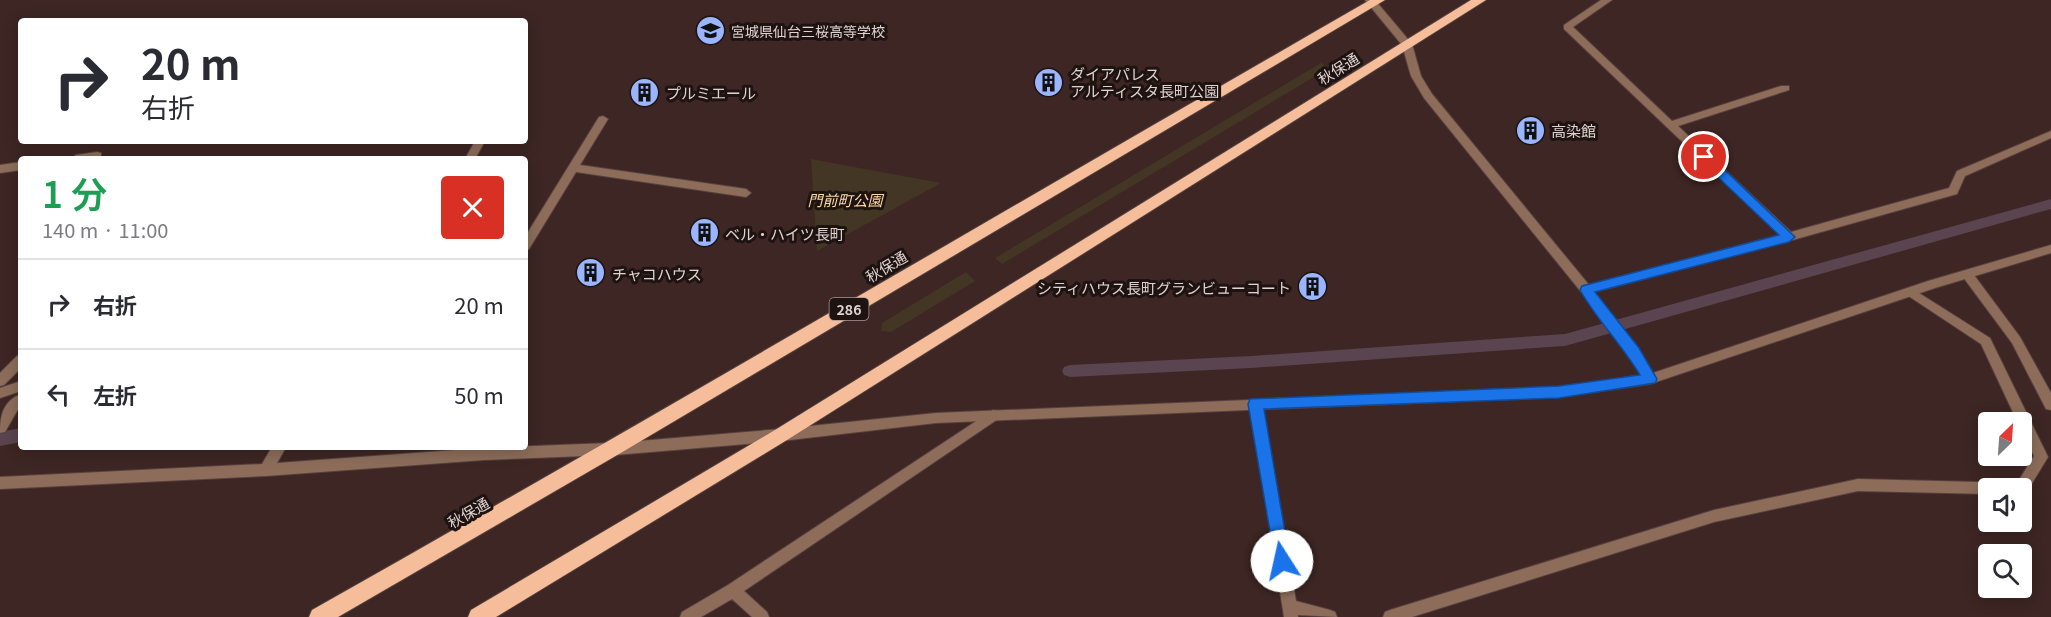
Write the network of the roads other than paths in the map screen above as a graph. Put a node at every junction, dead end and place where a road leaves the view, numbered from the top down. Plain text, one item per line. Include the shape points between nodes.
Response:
1 (1480, 0) edge
2 (1607, 0) edge
3 (1374, 1) edge
4 (1407, 44) junction
5 (1785, 88) dead end
6 (603, 119) dead end
7 (1670, 125) junction
8 (2051, 134) edge
9 (18, 166) edge
10 (573, 168) junction
11 (0, 169) edge
12 (746, 193) dead end
13 (1789, 237) junction
14 (528, 241) edge
15 (2051, 249) edge
16 (1968, 274) junction
17 (1586, 290) junction
18 (1911, 292) junction
19 (18, 363) edge
20 (1650, 379) junction
21 (0, 381) edge
22 (18, 387) edge
23 (0, 393) edge
24 (16, 403) edge
25 (1256, 404) junction
26 (2051, 405) edge
27 (993, 415) junction
28 (0, 428) edge
29 (781, 435) junction
30 (613, 449) junction
31 (277, 450) edge
32 (266, 470) junction
33 (0, 483) edge
34 (732, 590) junction
35 (1290, 611) edge
36 (319, 617) edge
37 (478, 617) edge
38 (687, 617) edge
39 (762, 617) edge
40 (1330, 617) edge
41 (1390, 617) edge

1 - 4 highway, 秋保通
2 - 7 street via 1567,27
3 - 4 street
3 - 30 highway, 秋保通 / 286
4 - 17 street via 1416,76 1428,96
4 - 29 highway, 秋保通
5 - 7 street
6 - 10 street
7 - 13 street
8 - 13 street via 1961,174 1953,191
9 - 11 street
10 - 12 street
10 - 14 street
13 - 17 street
15 - 16 street
16 - 18 street
16 - 26 street via 2016,340
17 - 20 street
18 - 20 street
18 - 41 street via 1986,341 2041,457 2021,489 1858,485 1714,516
19 - 21 street
20 - 25 street via 1559,392
22 - 23 street
24 - 28 street
25 - 27 street
25 - 35 street
27 - 29 street
27 - 34 street
29 - 30 street
29 - 37 highway, 秋保通
30 - 32 street
30 - 36 highway, 秋保通 / 286
31 - 32 street
32 - 33 street
34 - 38 street
34 - 39 street
35 - 40 street

